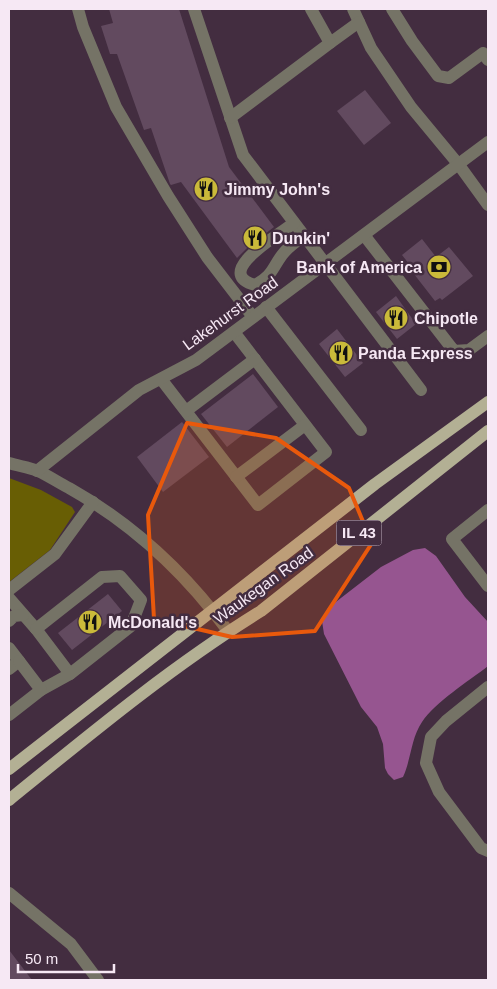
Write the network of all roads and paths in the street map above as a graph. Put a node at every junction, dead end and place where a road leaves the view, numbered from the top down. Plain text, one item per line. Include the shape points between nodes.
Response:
1 (78, 9) edge
2 (194, 9) edge
3 (311, 9) edge
4 (353, 9) edge
5 (392, 9) edge
6 (359, 22) junction
7 (330, 43) junction
8 (488, 60) edge
9 (230, 118) junction
10 (488, 142) edge
11 (459, 165) junction
12 (488, 205) edge
13 (294, 223) junction
14 (364, 235) junction
15 (304, 236) junction
16 (326, 264) junction
17 (266, 307) junction
18 (253, 317) junction
19 (234, 332) junction
20 (488, 336) edge
21 (255, 359) junction
22 (161, 379) junction
23 (421, 390) dead end
24 (488, 402) edge
25 (186, 411) junction
26 (305, 424) junction
27 (361, 430) dead end
28 (488, 431) edge
29 (9, 463) edge
30 (37, 471) junction
31 (236, 476) junction
32 (93, 502) junction
33 (488, 510) edge
34 (488, 586) edge
35 (9, 590) edge
36 (9, 598) edge
37 (213, 611) junction
38 (23, 614) junction
39 (9, 621) edge
40 (36, 629) junction
41 (228, 631) junction
42 (9, 648) edge
43 (14, 665) edge
44 (70, 674) junction
45 (488, 687) edge
46 (41, 690) junction
47 (9, 715) edge
48 (9, 769) edge
49 (9, 800) edge
50 (488, 852) edge
51 (9, 893) edge
52 (98, 980) edge

1 - 18 street via 116,107 168,196
2 - 9 street
3 - 7 street
4 - 6 street
5 - 8 street via 438,76 450,78 483,53
6 - 7 street
6 - 11 street via 371,48 411,108
7 - 9 street
9 - 13 street via 243,155
10 - 11 street, Lakehurst Road
11 - 12 street
11 - 14 street, Lakehurst Road
13 - 15 street
13 - 15 street via 246,258 240,275 246,283 256,285 268,278 286,250
14 - 16 street, Lakehurst Road
14 - 20 street via 454,351 468,350
15 - 16 street
16 - 17 street, Lakehurst Road
16 - 23 street
17 - 18 street, Lakehurst Road
17 - 27 street
18 - 19 street, Lakehurst Road
19 - 21 street
19 - 22 street, Lakehurst Road via 196,360
21 - 25 street
21 - 26 street
22 - 25 street
22 - 30 street, Lakehurst Road via 139,390
24 - 37 main road, Waukegan Road / IL 43 via 375,484
25 - 31 street
26 - 31 street
26 - 31 street via 326,452 258,505
28 - 41 main road, Waukegan Road / IL 43 via 261,610
29 - 30 street
30 - 32 street
32 - 35 street via 55,554
32 - 37 street via 140,536 180,572
33 - 34 street via 452,539
36 - 38 street
37 - 41 street
37 - 48 main road, Waukegan Road / IL 43
38 - 39 street
38 - 40 street
40 - 44 street
40 - 44 street via 102,577 120,576 141,600 131,626
41 - 49 main road, Waukegan Road / IL 43 via 101,725
42 - 43 street
43 - 46 street
44 - 46 street
45 - 50 street via 431,737 426,762 439,792 481,848
46 - 47 street
51 - 52 street via 71,944

